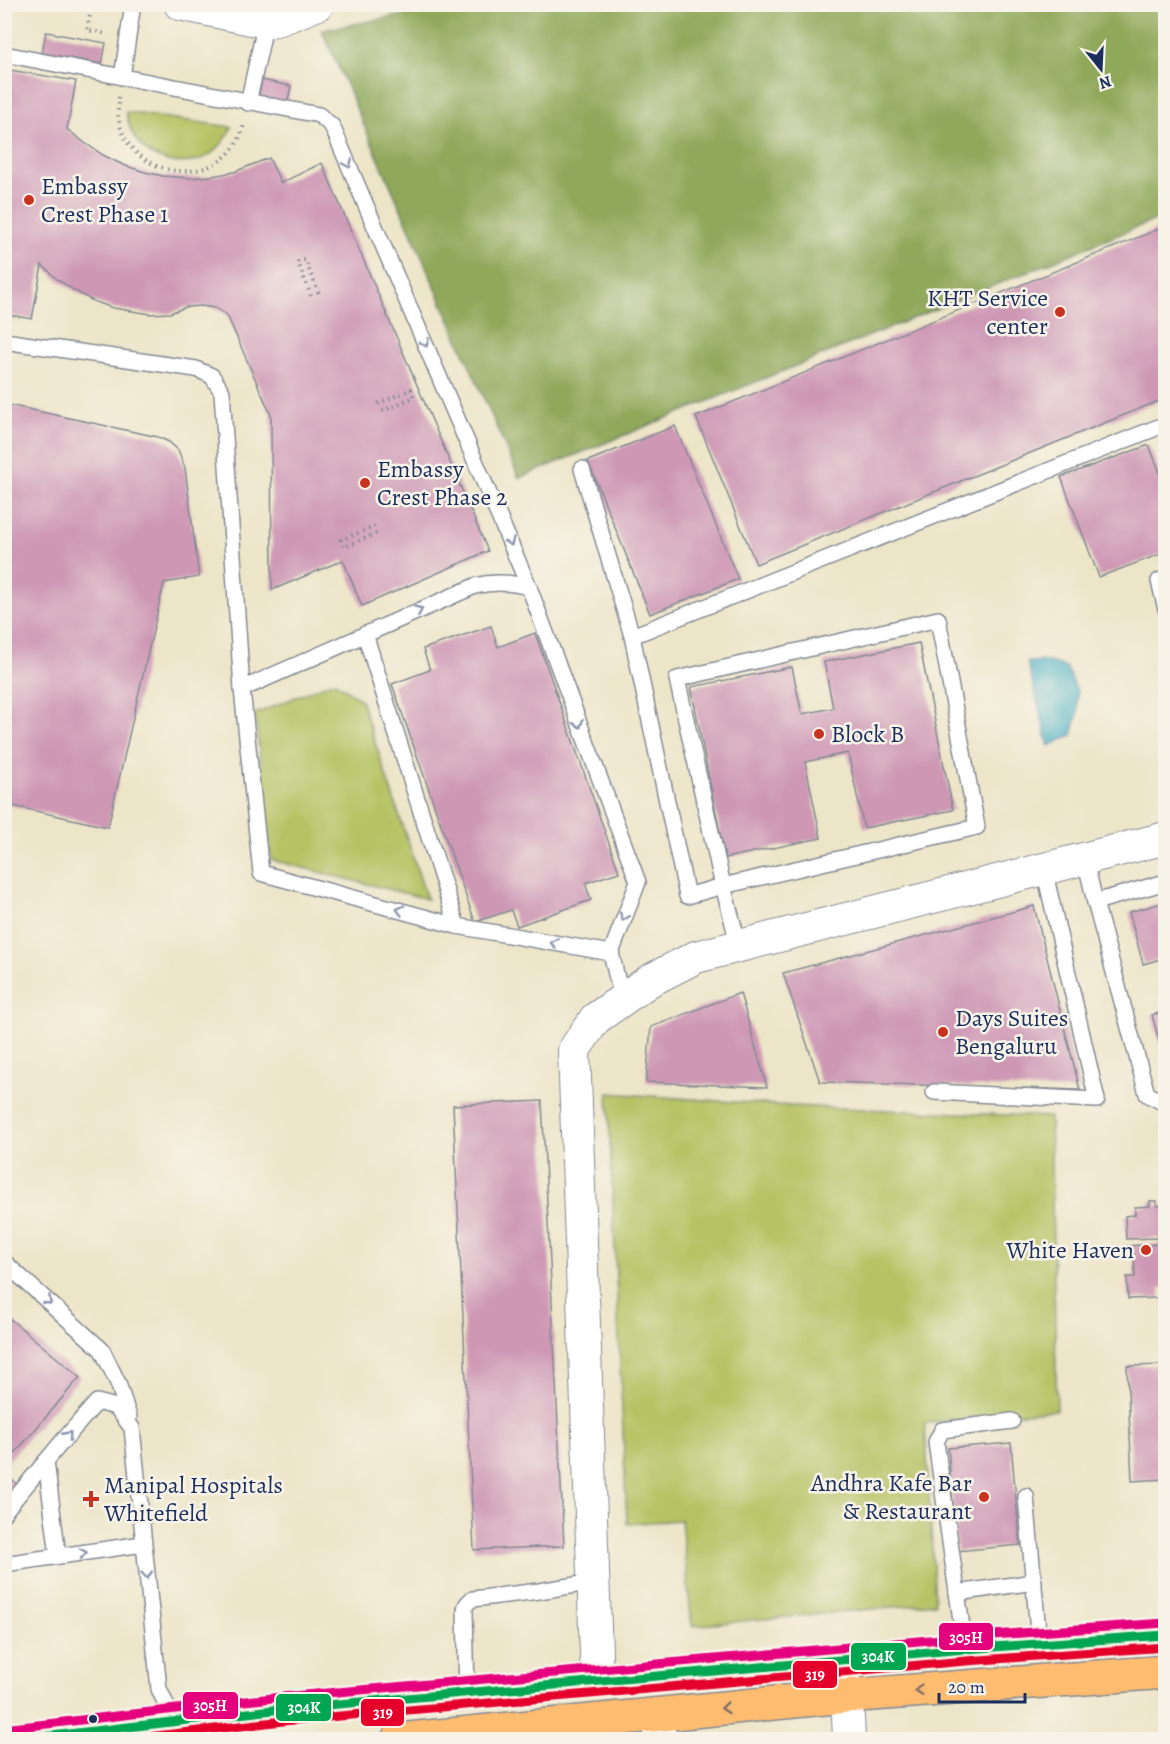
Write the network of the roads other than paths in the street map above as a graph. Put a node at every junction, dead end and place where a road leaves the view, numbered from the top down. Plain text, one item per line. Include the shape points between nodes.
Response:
1 (133, 4) edge
2 (180, 4) edge
3 (318, 4) edge
4 (232, 9) edge
5 (266, 22) junction
6 (4, 54) edge
7 (122, 77) junction
8 (248, 102) junction
9 (4, 341) edge
10 (1166, 424) edge
11 (582, 469) dead end
12 (1166, 579) edge
13 (529, 587) junction
14 (1166, 609) edge
15 (365, 634) junction
16 (632, 636) junction
17 (242, 689) junction
18 (1166, 838) edge
19 (1085, 859) junction
20 (1044, 869) junction
21 (1166, 882) edge
22 (723, 886) junction
23 (1095, 902) junction
24 (457, 926) junction
25 (739, 946) junction
26 (611, 953) junction
27 (622, 999) junction
28 (934, 1092) dead end
29 (1166, 1104) edge
30 (4, 1262) edge
31 (1011, 1420) dead end
32 (132, 1428) junction
33 (46, 1461) junction
34 (1026, 1496) dead end
35 (4, 1512) edge
36 (143, 1544) junction
37 (58, 1556) junction
38 (4, 1564) edge
39 (594, 1582) junction
40 (1034, 1582) junction
41 (957, 1593) junction
42 (1166, 1635) edge
43 (1039, 1643) junction
44 (964, 1649) junction
45 (842, 1660) junction
46 (1166, 1672) edge
47 (597, 1681) junction
48 (467, 1693) junction
49 (846, 1696) junction
50 (180, 1720) junction
51 (659, 1727) edge
52 (504, 1735) edge
53 (13, 1740) edge
54 (398, 1740) edge
55 (849, 1740) edge

1 - 7 lane
2 - 4 street
3 - 5 street
4 - 5 street
5 - 8 lane
6 - 7 lane
7 - 8 lane
8 -> 13 lane via 319,115 332,126
9 - 17 lane via 196,369 212,376 222,392
10 - 16 lane
11 - 16 lane
12 - 14 lane via 1159,581
15 -> 13 lane via 488,582
13 -> 26 lane via 638,882
15 - 17 lane
15 - 24 lane
16 - 22 lane via 687,896
24 -> 17 lane via 261,873
18 - 19 street
19 - 20 street
19 - 23 lane
20 - 25 street
20 - 28 lane via 1097,1100
21 - 23 lane
22 - 22 lane via 677,679 938,619 977,826
22 - 25 lane
23 - 29 lane via 1147,1094
26 -> 24 lane
25 - 27 street via 696,957
26 - 27 lane
27 - 39 street via 595,1019 574,1050
30 -> 32 lane via 102,1350 118,1383
31 - 41 lane via 942,1430 936,1442
33 -> 32 lane via 97,1402 116,1407
32 - 36 lane
33 - 35 lane
33 - 37 lane
34 - 40 lane
37 -> 36 lane
36 -> 50 lane via 159,1689 169,1711
37 - 38 lane
39 - 47 street
39 - 48 lane via 468,1602
40 - 41 lane
40 - 43 lane
41 - 44 lane
42 - 43 main road
43 - 44 main road
44 - 45 main road
45 - 47 main road
45 - 49 street
46 -> 49 main road
47 - 48 main road
48 - 50 main road
49 -> 51 main road
49 - 55 street
50 - 53 main road
51 - 52 main road
52 - 54 main road

